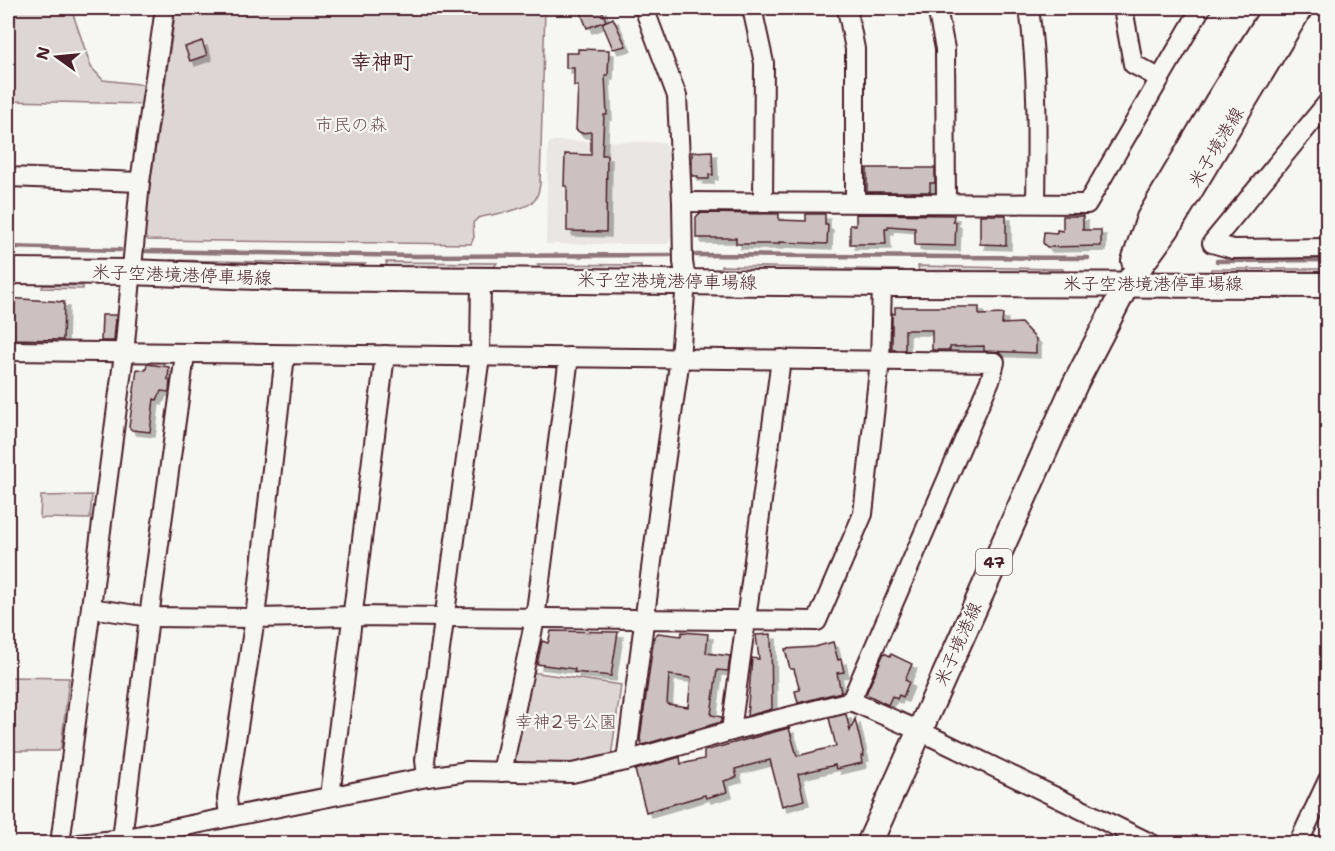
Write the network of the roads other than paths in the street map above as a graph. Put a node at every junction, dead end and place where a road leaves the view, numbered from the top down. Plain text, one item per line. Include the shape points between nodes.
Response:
1 (165, 8) edge
2 (644, 8) edge
3 (752, 8) edge
4 (846, 8) edge
5 (937, 8) edge
6 (1029, 8) edge
7 (1123, 8) edge
8 (1201, 8) edge
9 (1276, 8) edge
10 (1300, 8) edge
11 (1159, 78) junction
12 (1328, 102) edge
13 (8, 177) edge
14 (140, 182) junction
15 (763, 201) junction
16 (946, 201) junction
17 (682, 202) junction
18 (855, 202) junction
19 (1036, 203) junction
20 (1328, 248) edge
21 (8, 271) edge
22 (130, 272) junction
23 (481, 279) junction
24 (686, 281) junction
25 (882, 284) junction
26 (1127, 284) junction
27 (1328, 285) edge
28 (8, 351) edge
29 (124, 354) junction
30 (185, 355) junction
31 (285, 355) junction
32 (385, 355) junction
33 (480, 356) junction
34 (569, 357) junction
35 (680, 358) junction
36 (781, 359) junction
37 (880, 361) junction
38 (91, 608) junction
39 (353, 616) junction
40 (149, 617) junction
41 (255, 618) junction
42 (444, 618) junction
43 (535, 619) junction
44 (645, 619) junction
45 (747, 619) junction
46 (852, 701) junction
47 (731, 731) junction
48 (920, 731) junction
49 (626, 761) junction
50 (502, 772) junction
51 (427, 777) junction
52 (1328, 780) edge
53 (330, 796) junction
54 (229, 817) junction
55 (122, 839) junction
56 (60, 843) edge
57 (80, 843) edge
58 (869, 843) edge
59 (1152, 843) edge
60 (1298, 843) edge

1 - 14 street
2 - 17 street via 677,96
3 - 15 street via 764,63
4 - 18 street via 855,50
5 - 16 street via 945,49
6 - 19 street via 1037,90
7 - 11 street via 1133,64
8 - 11 street
9 - 26 main road, 米子境港線 / 47 via 1149,218
10 - 26 main road, 米子境港線 / 47 via 1167,229
11 - 19 street via 1087,204
12 - 20 street via 1212,243 1233,249
13 - 14 street
14 - 22 street
15 - 17 street
15 - 18 street
16 - 18 street
16 - 19 street
17 - 24 street
21 - 22 main road, 米子空港境港停車場線
22 - 23 main road, 米子空港境港停車場線
22 - 29 street
23 - 24 main road, 米子空港境港停車場線
23 - 33 street
24 - 25 main road, 米子空港境港停車場線
24 - 35 street
25 - 26 main road, 米子空港境港停車場線
25 - 37 street
26 - 27 main road, 米子空港境港停車場線
26 - 48 main road, 米子境港線 / 47 via 1075,384
28 - 29 street
29 - 30 street
29 - 38 street
30 - 31 street
30 - 40 street
31 - 32 street
31 - 41 street
32 - 33 street
32 - 39 street
33 - 34 street
33 - 42 street
34 - 35 street
34 - 43 street
35 - 36 street
35 - 44 street
36 - 37 street
36 - 45 street
37 - 45 street via 863,514 817,621
37 - 46 street via 995,362
38 - 40 street
38 - 56 street
39 - 41 street
39 - 42 street
39 - 53 street
40 - 41 street
40 - 55 street
41 - 54 street via 227,798
42 - 43 street
42 - 51 street via 425,760
43 - 44 street
43 - 50 street
44 - 45 street
44 - 49 street
45 - 47 street
46 - 47 street
46 - 48 street
47 - 49 street
48 - 58 main road, 米子境港線 / 47
48 - 59 street
49 - 50 street via 572,773
50 - 51 street via 468,771
51 - 53 street
52 - 60 street
53 - 54 street
54 - 55 street
55 - 57 street

